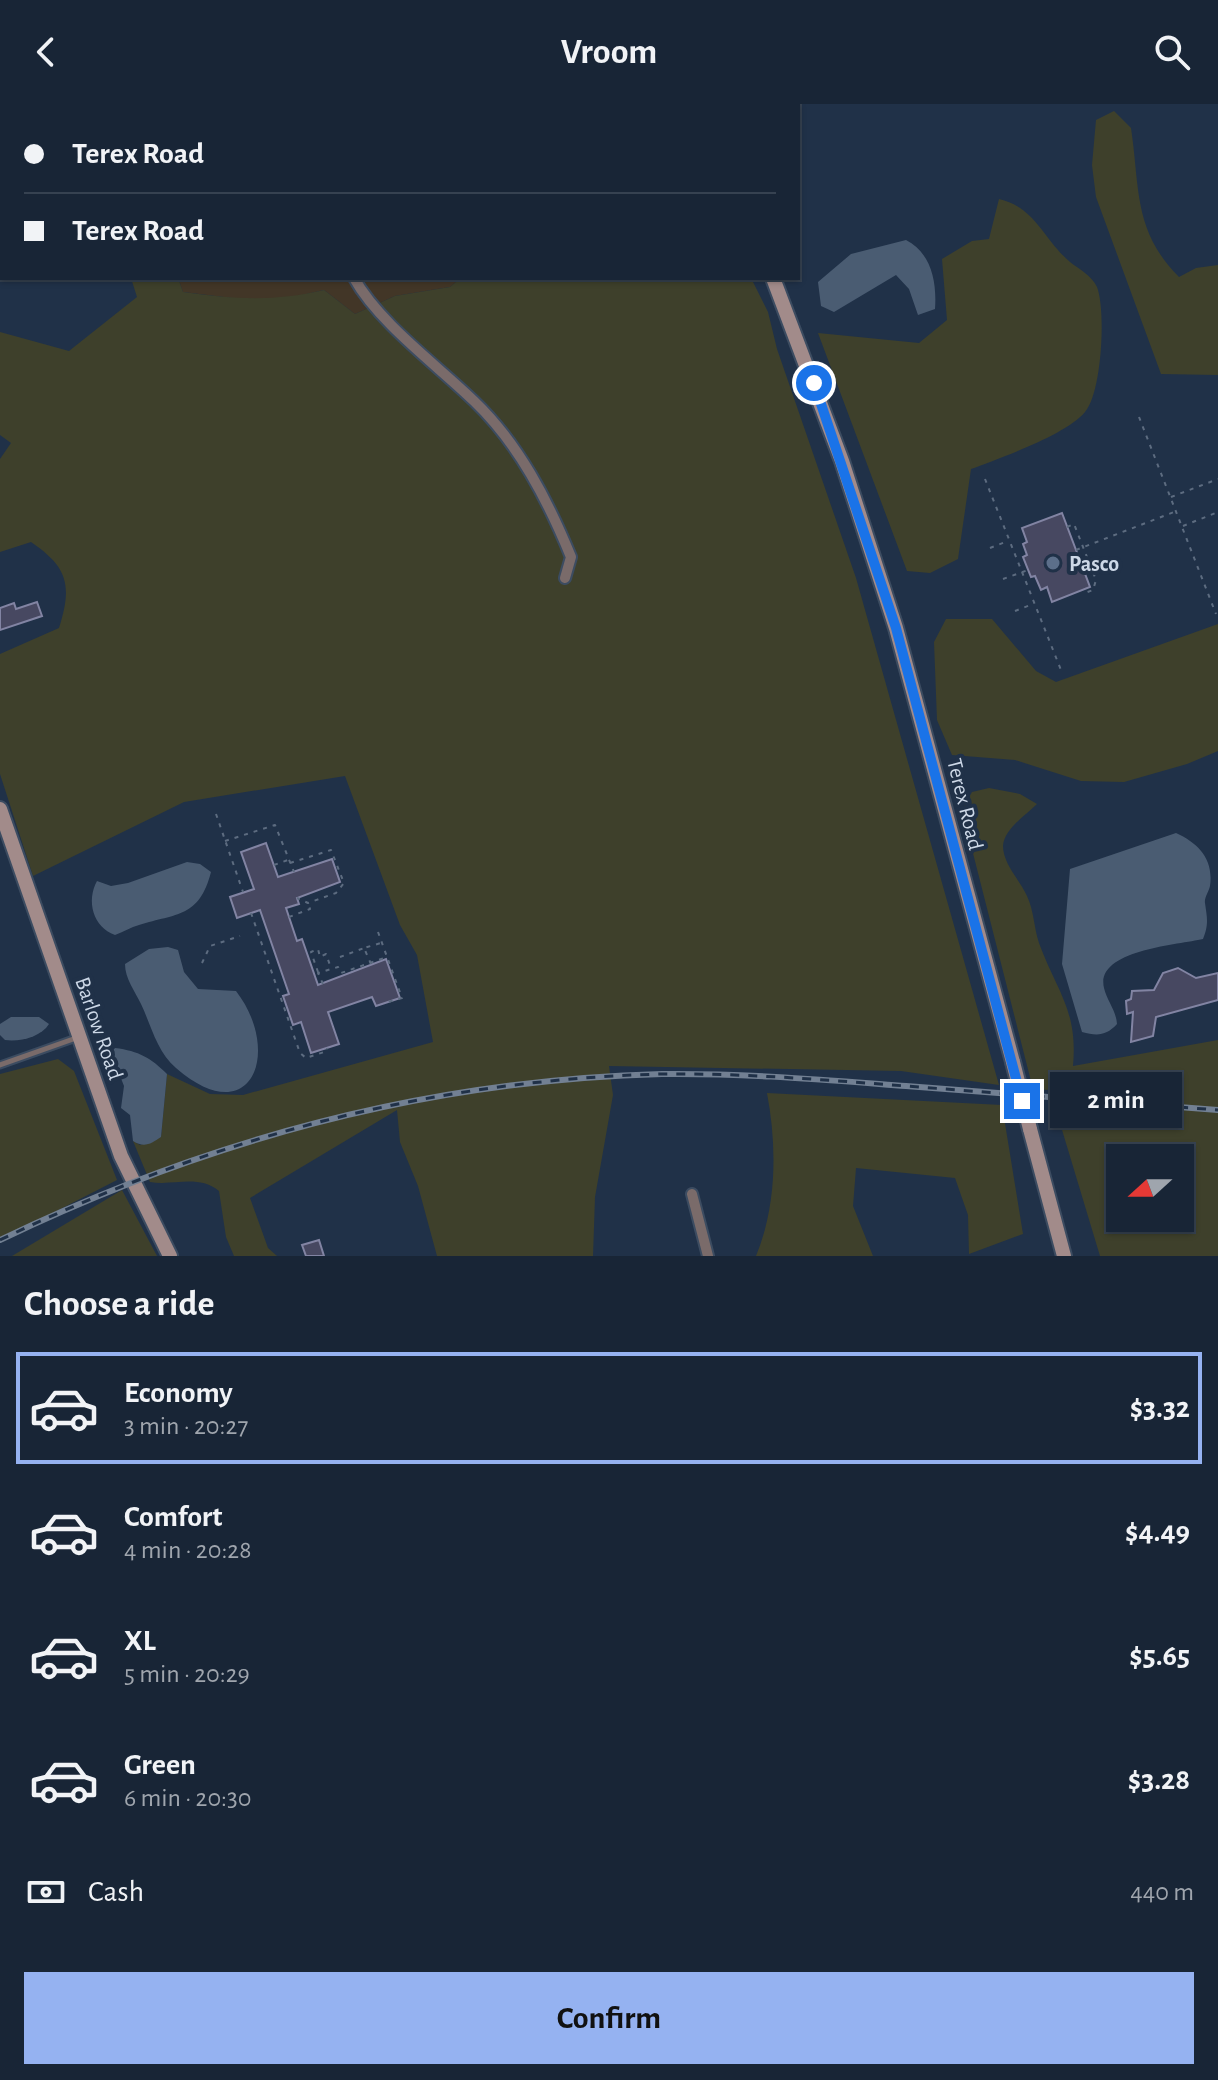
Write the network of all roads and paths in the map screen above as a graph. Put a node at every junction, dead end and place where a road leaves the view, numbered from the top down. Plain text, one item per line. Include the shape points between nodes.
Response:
1 (355, 280) edge
2 (774, 280) edge
3 (1139, 417) dead end
4 (985, 479) dead end
5 (1218, 479) edge
6 (1170, 497) junction
7 (1176, 512) junction
8 (1218, 512) edge
9 (1067, 527) dead end
10 (1181, 527) junction
11 (1009, 540) junction
12 (990, 548) dead end
13 (1083, 548) junction
14 (1076, 550) dead end
15 (1028, 570) dead end
16 (1022, 572) junction
17 (565, 578) dead end
18 (1003, 579) dead end
19 (1084, 590) dead end
20 (1034, 604) junction
21 (1015, 611) dead end
22 (1216, 614) dead end
23 (1061, 670) dead end
24 (0, 809) edge
25 (216, 814) dead end
26 (225, 841) junction
27 (289, 861) junction
28 (274, 865) dead end
29 (294, 872) dead end
30 (243, 892) dead end
31 (297, 898) dead end
32 (308, 903) junction
33 (251, 913) dead end
34 (289, 917) dead end
35 (378, 932) dead end
36 (240, 936) dead end
37 (382, 942) junction
38 (364, 948) junction
39 (340, 957) dead end
40 (387, 957) junction
41 (202, 963) dead end
42 (370, 964) junction
43 (331, 969) junction
44 (318, 973) junction
45 (323, 984) dead end
46 (388, 1002) dead end
47 (80, 1036) junction
48 (327, 1048) dead end
49 (0, 1065) edge
50 (692, 1194) dead end
51 (170, 1256) edge
52 (708, 1256) edge
53 (1064, 1256) edge

1 - 17 street via 370,301 478,404 514,448 539,487 571,557
2 - 53 main road, Terex Road, bridge via 842,461 896,628
3 - 6 path
4 - 11 path
5 - 6 path
6 - 7 path
7 - 10 path
7 - 13 path
8 - 10 path
9 - 13 path via 1074,524
10 - 22 path
11 - 12 path
11 - 16 path
13 - 14 path
13 - 19 path via 1096,580 1093,590
15 - 16 path
16 - 18 path
16 - 20 path
20 - 21 path
20 - 23 path
24 - 47 main road, Barlow Road
25 - 26 path
26 - 27 path via 275,825
26 - 30 path
27 - 28 path
27 - 29 path
27 - 32 path via 333,852 344,887
31 - 32 path
32 - 34 path via 310,909
33 - 48 path via 300,1053 311,1057
35 - 37 path
36 - 41 path via 210,946
37 - 38 path
37 - 40 path
38 - 39 path
38 - 42 path
40 - 42 path
40 - 46 path via 402,998
42 - 43 path via 341,973 338,967
43 - 44 path
43 - 44 path via 318,949 311,952
44 - 45 path
47 - 49 lane
47 - 51 main road, Barlow Road via 130,1177
50 - 52 street

